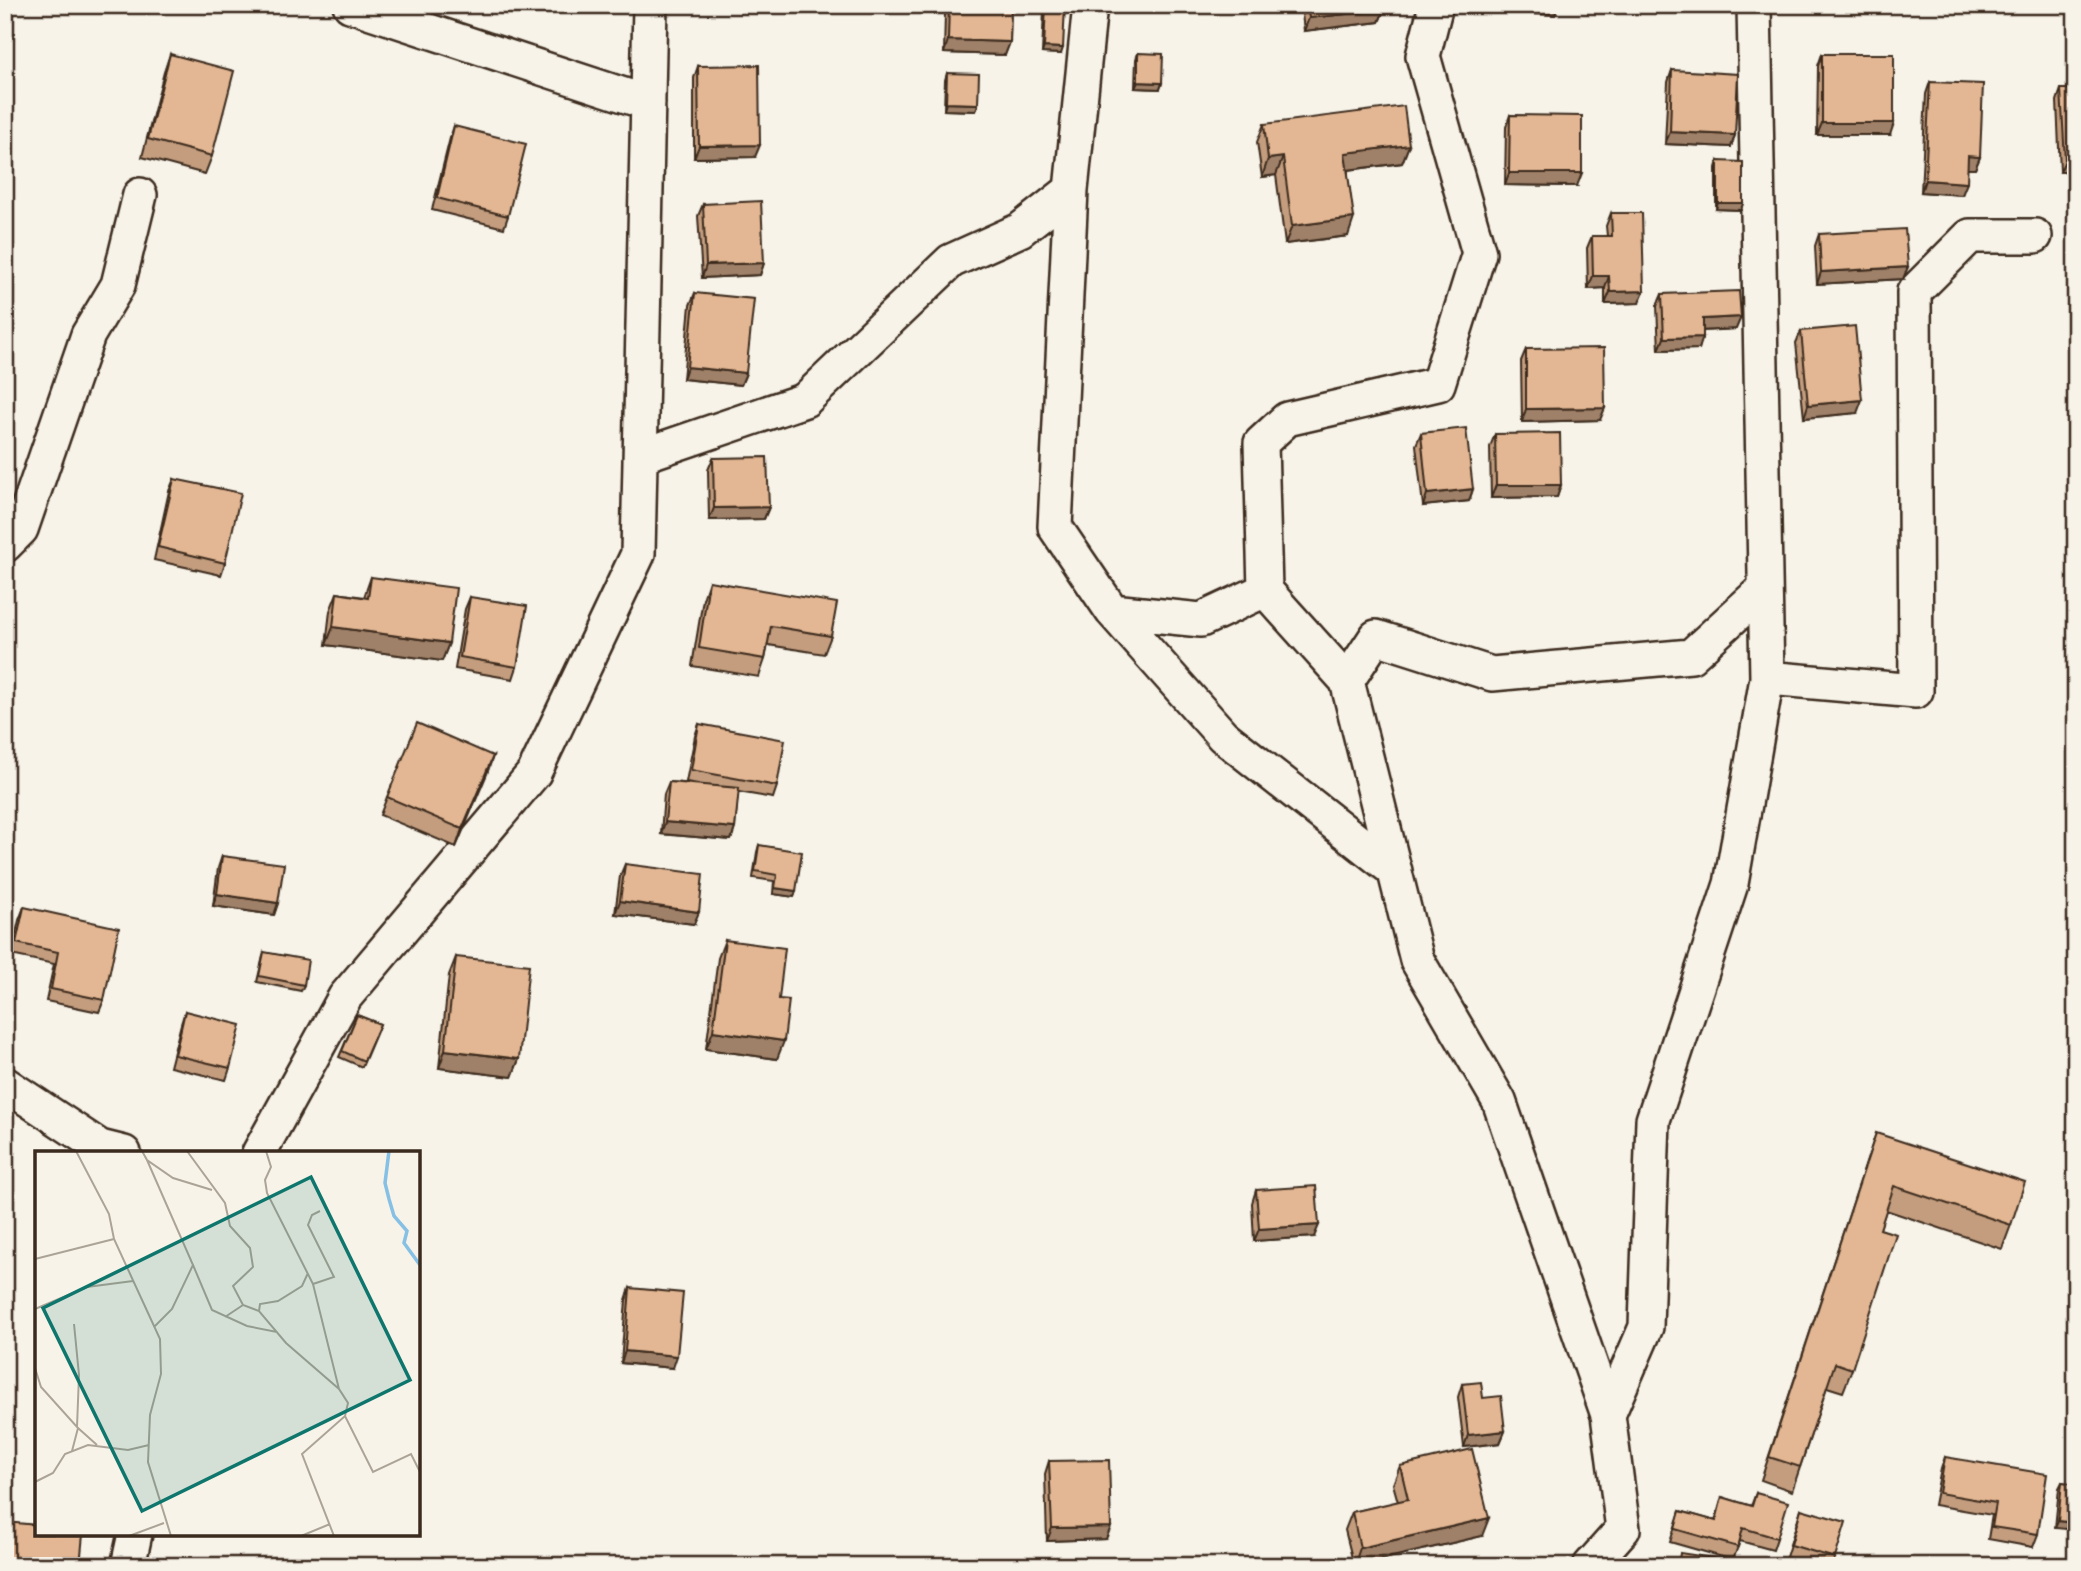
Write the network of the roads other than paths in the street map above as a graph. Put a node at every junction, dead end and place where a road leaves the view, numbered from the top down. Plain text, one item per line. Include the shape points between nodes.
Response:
1 (350, 5) edge
2 (650, 5) edge
3 (1090, 5) edge
4 (1436, 5) edge
5 (1754, 5) edge
6 (648, 103) junction
7 (1071, 190) junction
8 (140, 195) dead end
9 (2035, 236) dead end
10 (640, 456) junction
11 (5, 545) edge
12 (1765, 588) junction
13 (1265, 590) junction
14 (1112, 611) junction
15 (1767, 678) junction
16 (1347, 681) junction
17 (1395, 871) junction
18 (5, 1084) edge
19 (116, 1151) edge
20 (260, 1151) edge
21 (1608, 1415) junction
22 (135, 1536) edge
23 (128, 1566) edge
24 (1590, 1566) edge

1 - 6 street
2 - 6 street
3 - 7 street
4 - 13 street via 1423,56 1479,253 1438,384 1287,419 1261,443
5 - 12 street
6 - 10 street
7 - 10 street via 1020,230 951,261 805,400
7 - 14 street via 1055,527
8 - 11 street via 118,285 88,335 21,530
9 - 15 street via 1970,236 1914,292 1916,691
10 - 20 street via 638,554 534,773 345,997
12 - 15 street
12 - 16 street via 1691,656 1492,674 1376,637
13 - 14 street via 1201,620
13 - 16 street
14 - 17 street via 1223,736
15 - 21 street via 1731,884 1653,1120 1646,1327
16 - 17 street
17 - 21 street via 1417,960 1499,1101
18 - 19 street via 100,1147
21 - 24 street via 1623,1529
22 - 23 street

